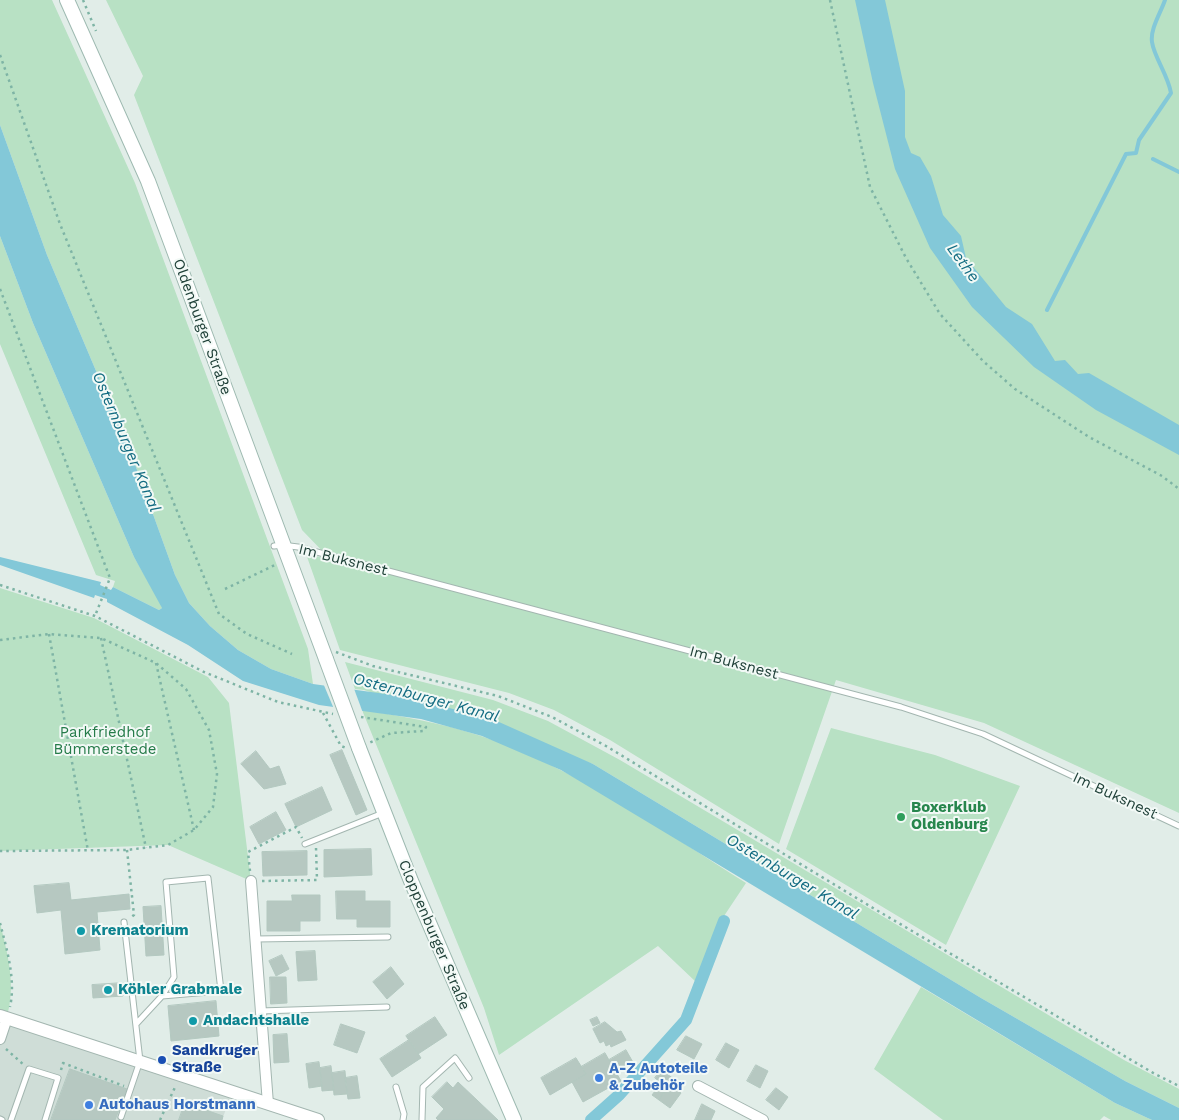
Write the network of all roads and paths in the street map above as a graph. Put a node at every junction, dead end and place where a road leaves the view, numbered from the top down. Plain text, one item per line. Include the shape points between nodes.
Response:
1 (67, 0) edge
2 (830, 0) edge
3 (0, 55) edge
4 (0, 289) edge
5 (1179, 489) edge
6 (278, 546) junction
7 (280, 562) dead end
8 (0, 585) edge
9 (226, 589) dead end
10 (95, 616) junction
11 (49, 634) junction
12 (101, 638) junction
13 (0, 640) edge
14 (292, 654) dead end
15 (332, 656) junction
16 (156, 663) junction
17 (323, 713) junction
18 (347, 715) junction
19 (365, 745) junction
20 (341, 746) dead end
21 (384, 813) junction
22 (1179, 826) edge
23 (194, 830) junction
24 (316, 840) junction
25 (305, 844) joint
26 (146, 848) junction
27 (127, 850) junction
28 (88, 851) junction
29 (0, 852) edge
30 (251, 881) junction
31 (124, 922) joint
32 (0, 923) edge
33 (388, 937) dead end
34 (255, 939) junction
35 (162, 996) junction
36 (387, 1007) dead end
37 (260, 1011) junction
38 (4, 1017) edge
39 (137, 1023) junction
40 (0, 1039) edge
41 (0, 1043) edge
42 (140, 1061) junction
43 (29, 1069) junction
44 (181, 1074) junction
45 (58, 1078) junction
46 (469, 1078) dead end
47 (396, 1086) dead end
48 (698, 1086) dead end
49 (1179, 1086) edge
50 (130, 1088) junction
51 (268, 1104) junction
52 (121, 1117) dead end
53 (11, 1120) edge
54 (45, 1120) edge
55 (160, 1120) edge
56 (318, 1120) edge
57 (403, 1120) edge
58 (422, 1120) edge
59 (514, 1120) edge
60 (763, 1120) edge

1 - 6 main road, Oldenburger Straße via 148,180
2 - 5 path via 870,187 906,258 940,314 983,361 1015,389
3 - 14 path via 60,224 219,614 247,634
4 - 10 path via 110,578
6 - 15 main road, Oldenburger Straße
6 - 22 lane, Im Buksnest via 901,707 983,734
7 - 9 path
8 - 10 path
10 - 17 path via 204,672 278,702
11 - 12 path
11 - 13 path
11 - 28 path
12 - 16 path
12 - 26 path
15 - 18 main road, Oldenburger Straße, bridge
15 - 49 path via 498,696 552,717
16 - 23 path
16 - 23 path via 186,689 209,730 217,774 213,807
17 - 18 path
17 - 20 path
18 - 19 main road, Cloppenburger Straße, bridge
18 - 19 path via 426,727 424,731 391,733
19 - 21 main road, Cloppenburger Straße
21 - 24 lane
21 - 59 main road, Cloppenburger Straße
23 - 26 path via 168,844
24 - 25 lane
24 - 30 path via 317,880
25 - 30 path via 296,827 248,852
26 - 27 path
27 - 28 path
27 - 31 path via 134,915
28 - 29 path
30 - 34 street
31 - 39 lane
32 - 38 path via 10,962 12,998
33 - 34 lane
34 - 37 street
35 - 35 lane via 174,977 166,882 208,878 221,991
35 - 39 lane
36 - 37 lane
37 - 51 street
38 - 40 street
38 - 42 street
39 - 42 lane
41 - 43 path
42 - 44 street
42 - 50 lane
43 - 45 lane
43 - 53 lane
44 - 51 street
44 - 55 path
45 - 50 path via 63,1063
45 - 54 lane
46 - 58 lane via 455,1058 423,1087
47 - 57 lane
48 - 60 street
50 - 52 lane
51 - 56 street

